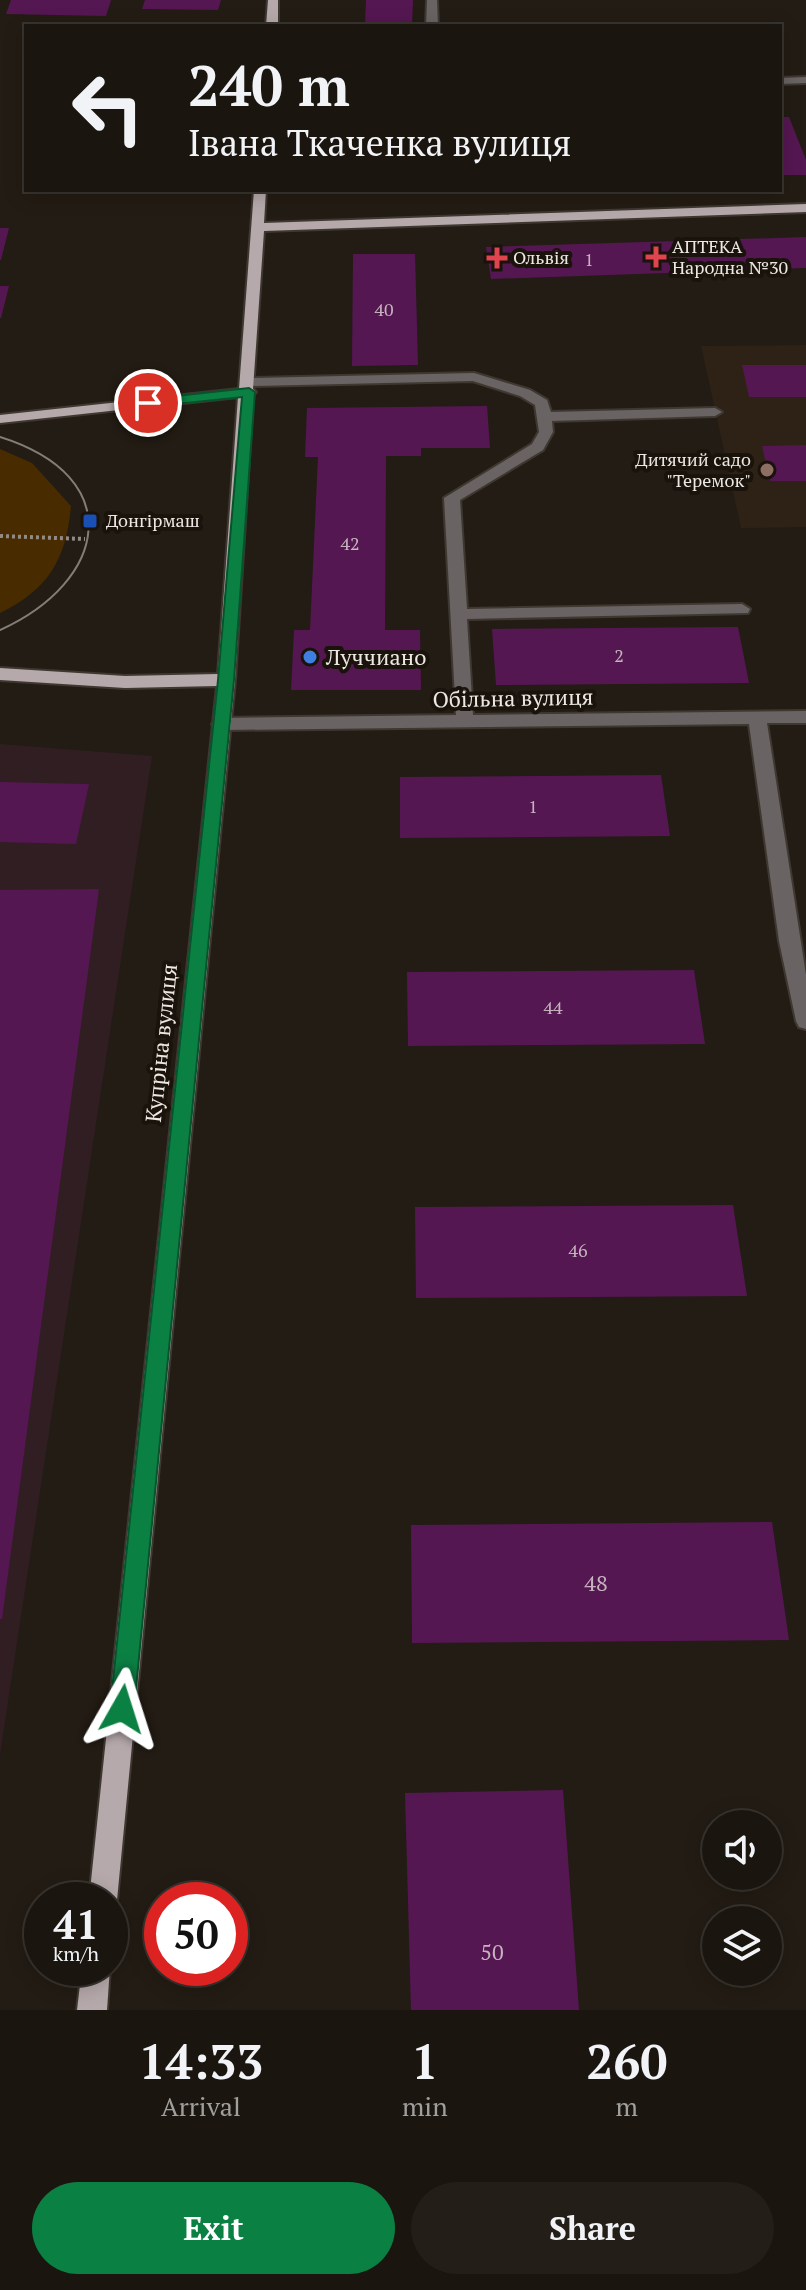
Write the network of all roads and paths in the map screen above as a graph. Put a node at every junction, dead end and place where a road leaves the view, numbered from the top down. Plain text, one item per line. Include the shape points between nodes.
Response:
1 (273, 0) edge
2 (432, 0) edge
3 (272, 24) edge
4 (432, 24) edge
5 (806, 80) edge
6 (782, 81) edge
7 (260, 192) edge
8 (806, 208) edge
9 (257, 227) junction
10 (249, 387) junction
11 (715, 412) dead end
12 (544, 417) junction
13 (0, 419) edge
14 (0, 536) edge
15 (85, 539) dead end
16 (742, 609) dead end
17 (458, 614) junction
18 (0, 674) edge
19 (226, 680) junction
20 (757, 716) junction
21 (806, 717) edge
22 (465, 721) junction
23 (221, 724) junction
24 (806, 1021) edge
25 (105, 1882) edge
26 (94, 1986) edge
27 (92, 2010) edge

1 - 3 main road
2 - 4 street
5 - 6 street
7 - 9 main road, Купріна вулиця
8 - 9 main road
9 - 10 main road, Купріна вулиця
10 - 12 street via 474,377 525,393 542,403
10 - 13 main road
10 - 19 main road, Купріна вулиця
11 - 12 street
12 - 17 street via 546,432 538,447 452,498
14 - 15 path
16 - 17 street
17 - 22 street
18 - 19 main road via 125,682
19 - 23 main road, Купріна вулиця
20 - 21 street, Обільна вулиця
20 - 22 street, Обільна вулиця
20 - 24 street via 789,941
22 - 23 street, Обільна вулиця
23 - 25 main road, Купріна вулиця
26 - 27 main road

